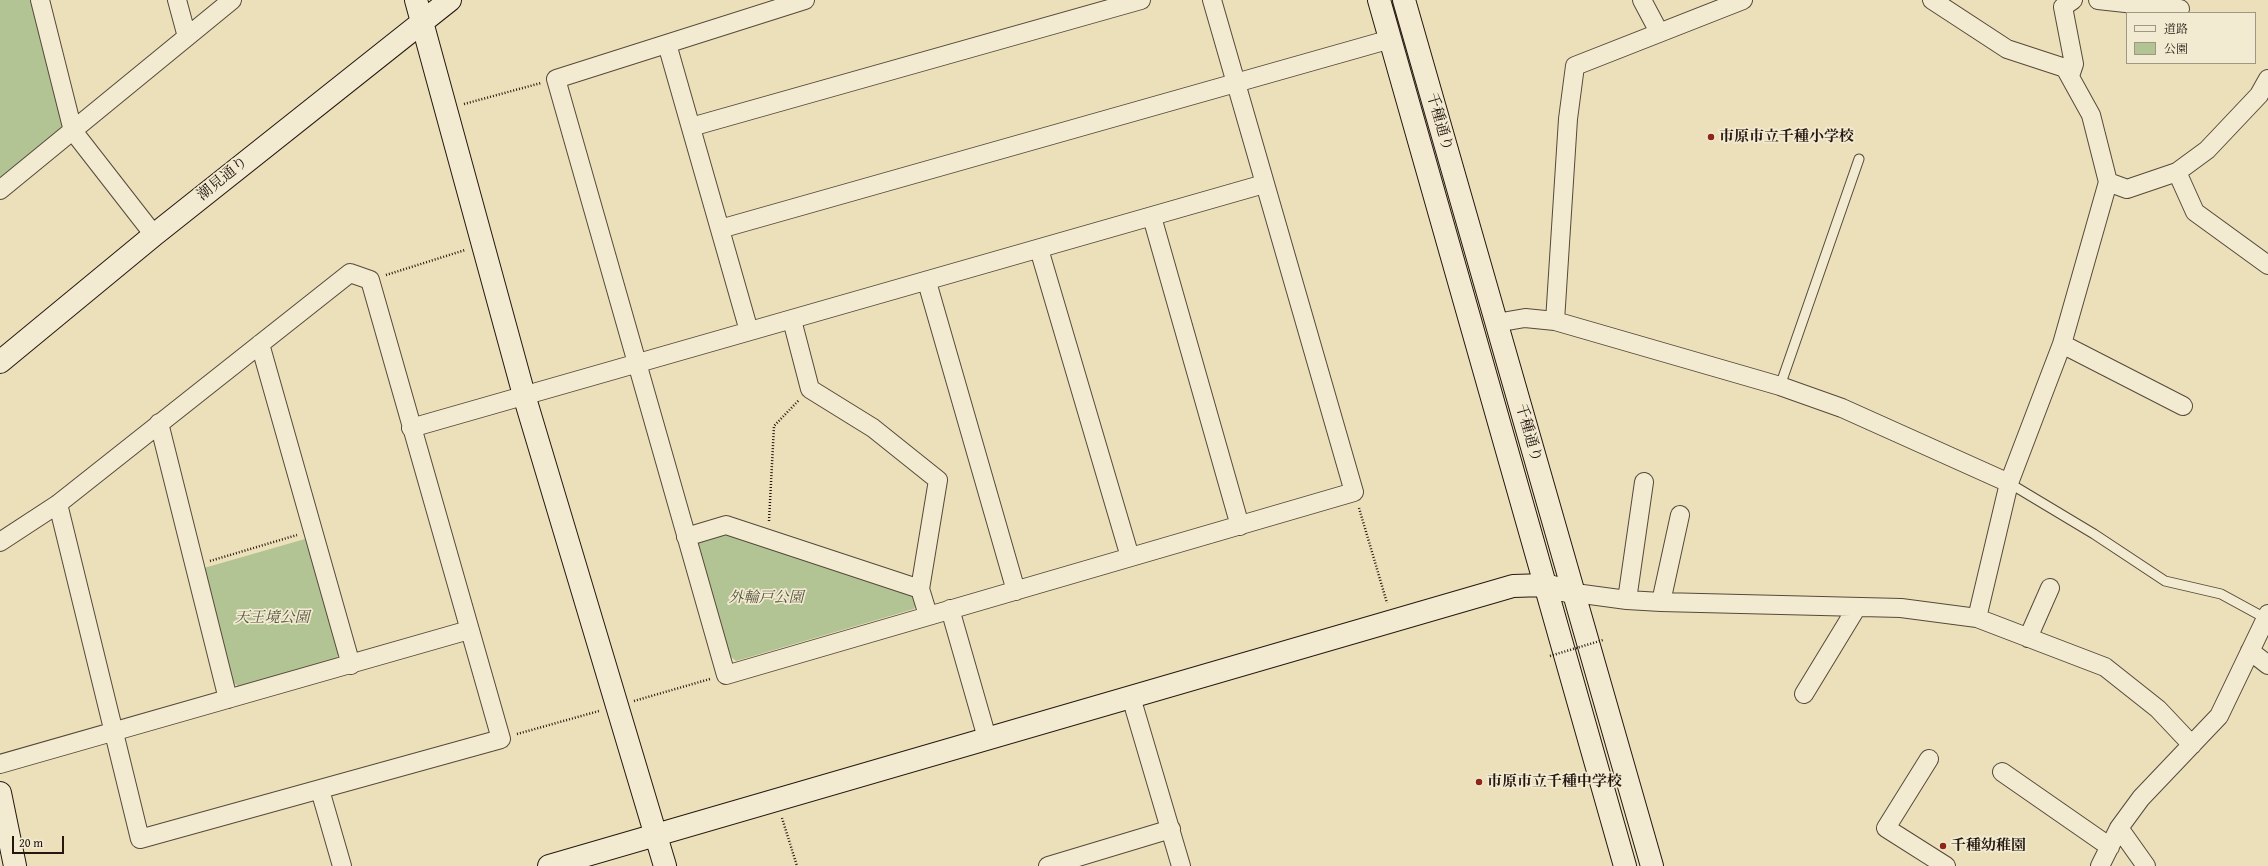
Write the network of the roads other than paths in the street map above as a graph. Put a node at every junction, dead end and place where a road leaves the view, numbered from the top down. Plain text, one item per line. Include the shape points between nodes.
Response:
1 (40, 0) edge
2 (177, 0) edge
3 (232, 0) edge
4 (450, 0) edge
5 (805, 0) edge
6 (1141, 0) edge
7 (1212, 0) edge
8 (1380, 0) edge
9 (1404, 0) edge
10 (1642, 0) edge
11 (1743, 0) edge
12 (1932, 0) edge
13 (2073, 0) edge
14 (2098, 0) edge
15 (1706, 6) edge
16 (2180, 9) dead end
17 (419, 10) edge
18 (1659, 32) junction
19 (187, 37) junction
20 (1391, 39) junction
21 (667, 44) junction
22 (2070, 76) junction
23 (2268, 79) edge
24 (1236, 83) junction
25 (691, 127) junction
26 (73, 131) junction
27 (1859, 159) dead end
28 (2177, 172) junction
29 (2108, 182) junction
30 (1264, 184) junction
31 (0, 190) edge
32 (1152, 217) junction
33 (720, 229) junction
34 (154, 234) junction
35 (1040, 249) junction
36 (2268, 264) edge
37 (927, 282) junction
38 (792, 320) junction
39 (1555, 321) junction
40 (1496, 323) junction
41 (748, 332) junction
42 (260, 344) junction
43 (2062, 344) junction
44 (0, 362) edge
45 (636, 362) junction
46 (1780, 386) junction
47 (524, 395) junction
48 (2183, 406) dead end
49 (159, 423) junction
50 (411, 428) junction
51 (1644, 482) dead end
52 (2009, 483) junction
53 (58, 504) junction
54 (1680, 515) dead end
55 (1240, 526) junction
56 (686, 536) junction
57 (0, 542) edge
58 (1130, 558) junction
59 (1545, 585) junction
60 (2050, 588) dead end
61 (920, 589) junction
62 (1016, 591) junction
63 (1575, 593) junction
64 (1627, 600) junction
65 (1661, 602) junction
66 (1857, 607) junction
67 (950, 609) junction
68 (928, 616) junction
69 (2267, 616) edge
70 (1977, 618) junction
71 (469, 630) junction
72 (2028, 638) junction
73 (2250, 651) junction
74 (351, 665) junction
75 (2268, 666) edge
76 (1804, 694) dead end
77 (1131, 697) junction
78 (228, 699) junction
79 (114, 731) junction
80 (987, 738) junction
81 (2192, 745) junction
82 (1929, 759) dead end
83 (0, 764) edge
84 (2002, 772) dead end
85 (320, 790) junction
86 (0, 793) edge
87 (2119, 828) junction
88 (1170, 830) junction
89 (656, 835) junction
90 (2110, 848) junction
91 (1052, 865) edge
92 (15, 866) edge
93 (342, 866) edge
94 (548, 866) edge
95 (665, 866) edge
96 (1181, 866) edge
97 (1625, 866) edge
98 (1652, 866) edge
99 (1946, 866) edge
100 (2100, 866) edge
101 (2146, 866) edge

1 - 26 street
2 - 19 street
3 - 19 street
4 - 17 street, 潮見通り
5 - 21 street
6 - 25 street
7 - 24 street
8 - 20 street, 千種通り
9 - 40 street, 千種通り
10 - 18 street
11 - 15 street
12 - 22 street via 2007,49 2066,68
13 - 22 street via 2063,7 2074,64
14 - 16 street
15 - 18 street
17 - 34 street, 潮見通り
17 - 47 street
18 - 39 street via 1576,66 1568,119
19 - 26 street
20 - 24 street
20 - 59 street, 千種通り
21 - 25 street
21 - 45 street via 556,79
22 - 29 street via 2091,115
23 - 28 street via 2259,95 2207,150
24 - 30 street
24 - 33 street
25 - 33 street
26 - 31 street
26 - 34 street
27 - 46 lane
28 - 29 street via 2127,189
28 - 36 street via 2195,212
29 - 43 street
30 - 32 street
30 - 55 street via 1354,492
32 - 35 street
32 - 55 street
33 - 41 street
34 - 44 street, 潮見通り
35 - 37 street
35 - 58 street
37 - 38 street
37 - 62 street
38 - 41 street
38 - 61 street via 810,389 873,428 938,480
39 - 40 street via 1524,318
39 - 46 street
40 - 63 street, 千種通り
41 - 45 street
42 - 49 street
42 - 50 street via 350,273 370,280
42 - 74 street
43 - 48 street
43 - 52 street
45 - 47 street
45 - 56 street
46 - 52 street via 1842,408
47 - 50 street
47 - 89 street
49 - 53 street
49 - 78 street
50 - 71 street
51 - 64 street
52 - 69 lane via 2094,534 2165,581 2221,594
52 - 70 street
53 - 57 street
53 - 79 street
54 - 65 street
55 - 58 street
56 - 61 street via 726,525
56 - 68 street via 726,675
58 - 62 street
59 - 63 street
59 - 77 street via 1513,586
59 - 97 street, 千種通り
60 - 72 street
61 - 68 street
62 - 67 street
63 - 64 street
63 - 98 street, 千種通り
64 - 65 street
65 - 66 street
66 - 70 street via 1901,608
66 - 76 street
67 - 68 street
67 - 80 street
69 - 73 street
70 - 72 street
71 - 74 street
71 - 85 street via 501,739
72 - 81 street via 2105,667 2158,709
73 - 75 street
73 - 81 street via 2219,716
74 - 78 street
77 - 80 street
77 - 88 street
78 - 79 street
79 - 83 street
79 - 85 street via 140,839
80 - 89 street
81 - 87 street via 2141,798
82 - 99 street via 1886,828
84 - 90 street
85 - 93 street
86 - 92 street
87 - 90 street
87 - 101 street
88 - 91 street
88 - 96 street
89 - 94 street
89 - 95 street
90 - 100 street

